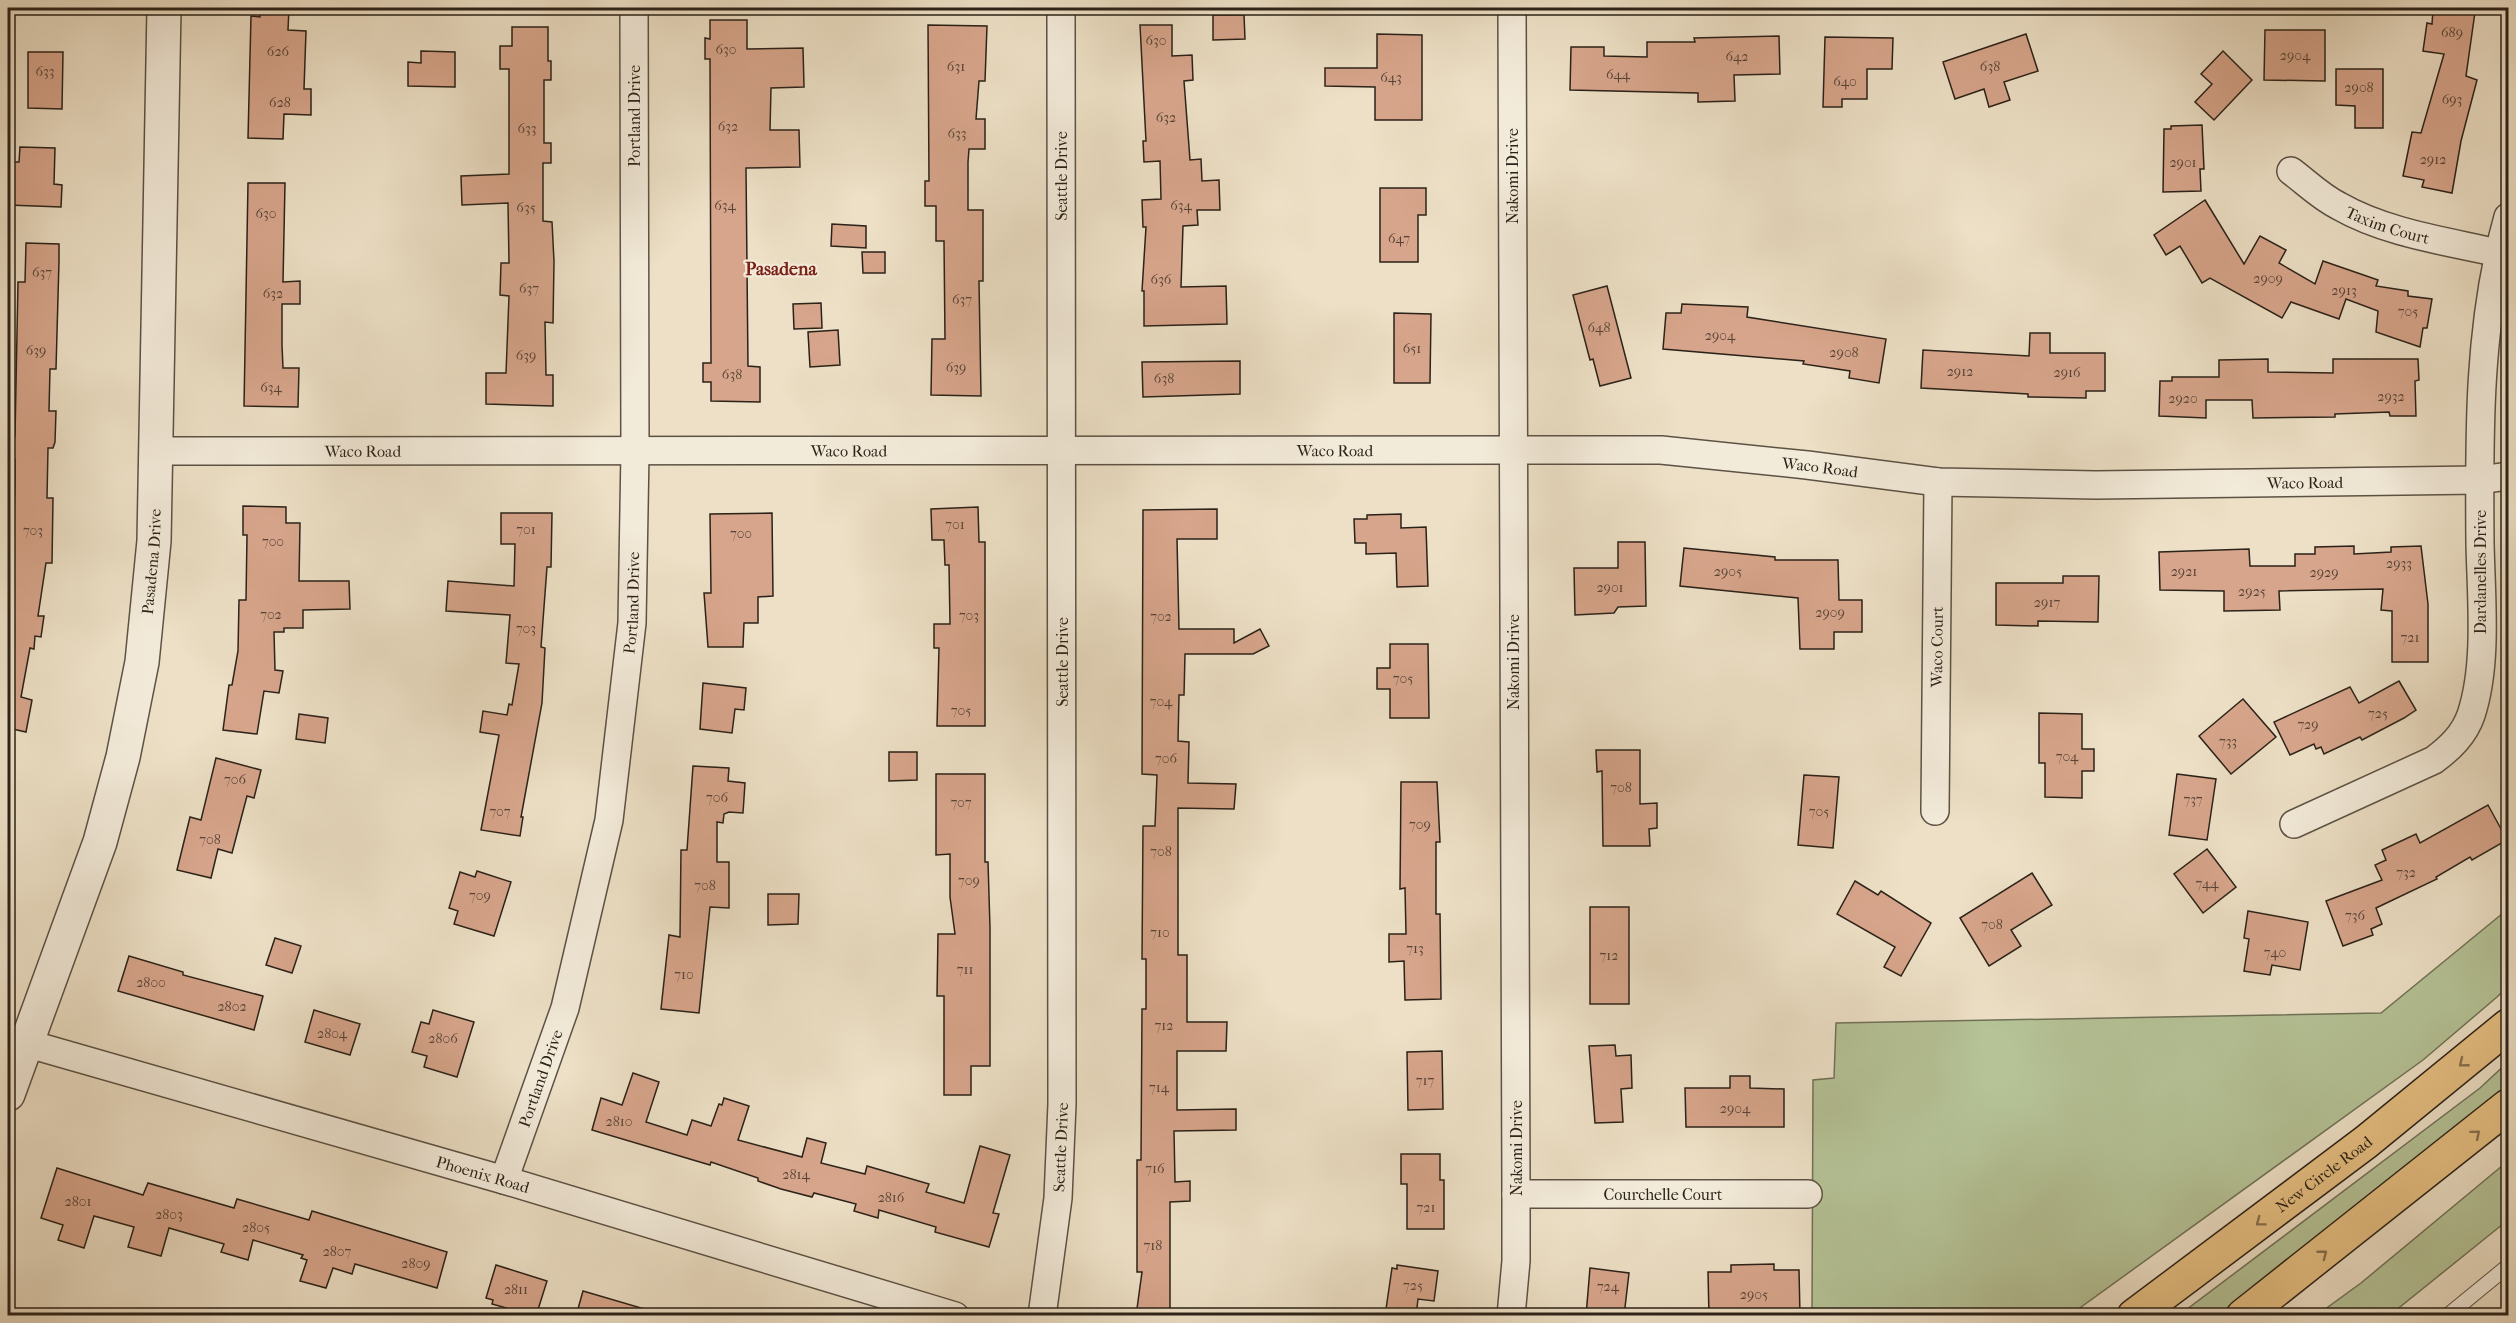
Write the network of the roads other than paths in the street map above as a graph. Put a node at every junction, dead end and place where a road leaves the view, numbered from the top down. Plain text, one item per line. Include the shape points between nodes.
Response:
1 (164, 8) edge
2 (634, 8) edge
3 (1061, 8) edge
4 (1512, 8) edge
5 (2291, 171) dead end
6 (2508, 217) edge
7 (2498, 253) junction
8 (1062, 450) junction
9 (1512, 450) junction
10 (157, 451) junction
11 (635, 452) junction
12 (2508, 476) edge
13 (2480, 480) junction
14 (1938, 482) junction
15 (1935, 811) dead end
16 (2294, 825) dead end
17 (2508, 1026) edge
18 (17, 1041) edge
19 (8, 1094) edge
20 (2508, 1106) edge
21 (504, 1180) junction
22 (1516, 1194) junction
23 (1808, 1194) dead end
24 (2508, 1266) edge
25 (2450, 1314) edge
26 (955, 1316) edge
27 (1042, 1316) edge
28 (1511, 1316) edge
29 (2134, 1316) edge
30 (2243, 1316) edge

1 - 10 street, Pasadena Drive
2 - 11 street, Portland Drive
3 - 8 street, Seattle Drive
4 - 9 street, Nakomi Drive
5 - 7 street, Taxim Court via 2323,197 2361,217
6 - 7 street, Dardanelles Drive
7 - 13 street, Dardanelles Drive via 2484,352
8 - 9 street, Waco Road
8 - 11 street, Waco Road
8 - 27 street, Seattle Drive via 1062,1104 1058,1198
9 - 14 street, Waco Road via 1661,450
9 - 22 street, Nakomi Drive
10 - 11 street, Waco Road
10 - 18 street, Pasadena Drive via 149,610 123,757 100,842
11 - 21 street, Portland Drive via 632,623 609,820 565,1008
12 - 13 street, Waco Road
13 - 14 street, Waco Road
13 - 16 street, Dardanelles Drive via 2481,648 2475,698 2463,731 2452,746 2426,764
14 - 15 street, Waco Court
17 -> 29 highway, New Circle Road via 2366,1142
18 - 19 street, Pasadena Drive
18 - 21 street, Phoenix Road
30 -> 20 highway
21 - 26 street, Phoenix Road
22 - 23 street, Courchelle Court
22 - 28 street, Nakomi Drive
24 - 25 lane

